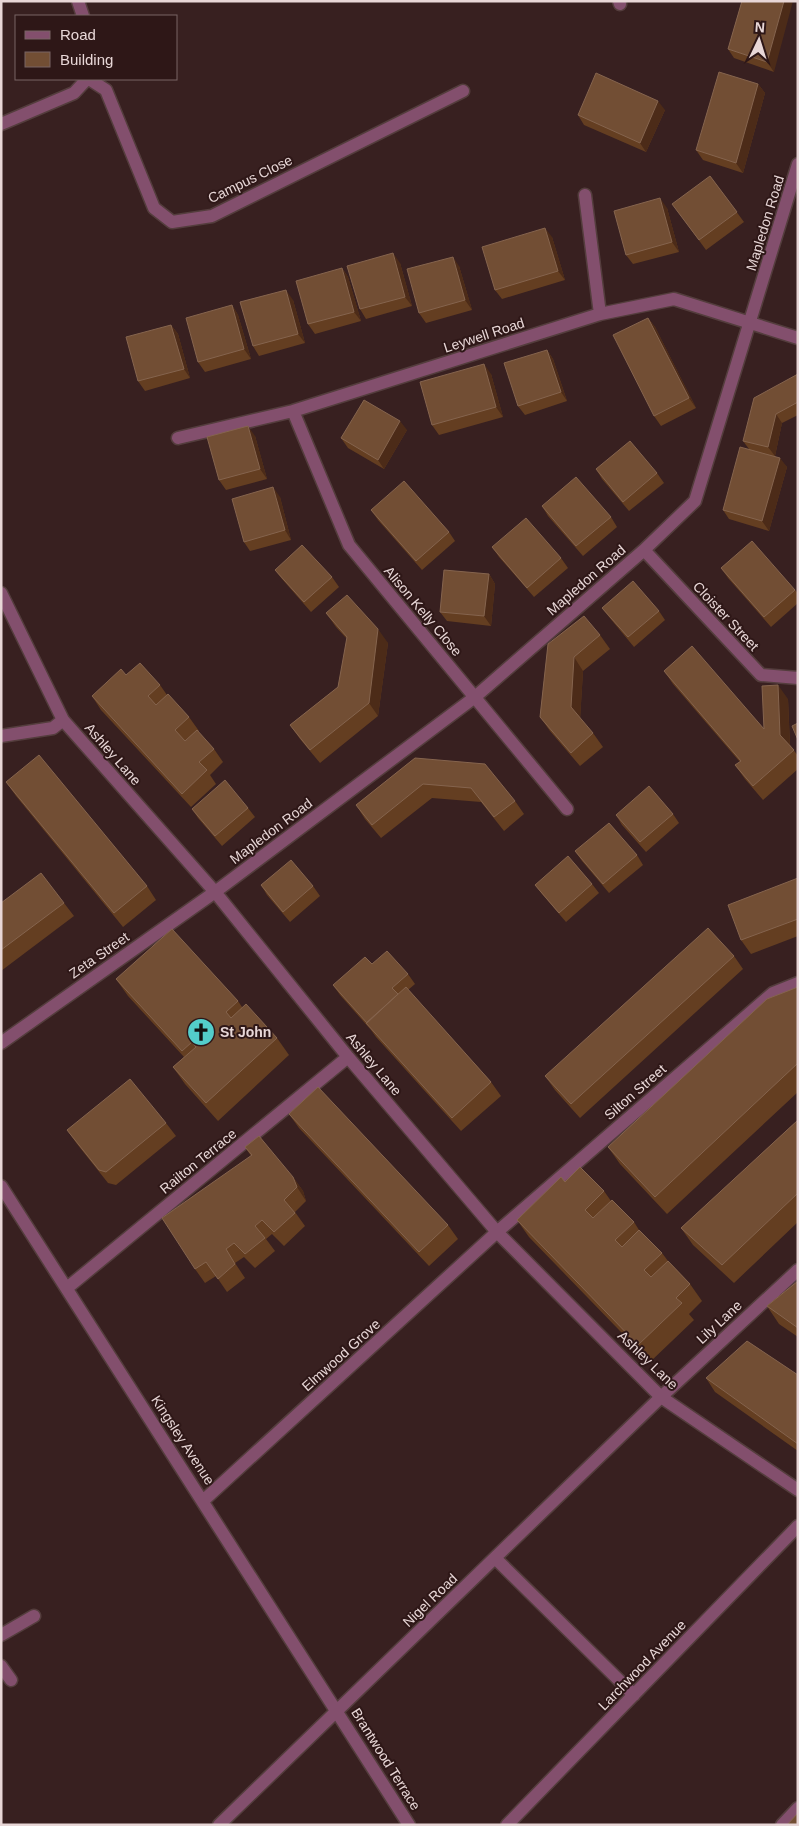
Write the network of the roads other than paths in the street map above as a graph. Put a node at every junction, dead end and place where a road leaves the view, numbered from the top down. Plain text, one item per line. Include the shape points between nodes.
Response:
1 (78, 1) edge
2 (83, 15) edge
3 (87, 80) edge
4 (90, 80) edge
5 (463, 91) dead end
6 (1, 124) edge
7 (797, 169) edge
8 (585, 195) dead end
9 (600, 314) junction
10 (750, 323) junction
11 (798, 338) edge
12 (293, 411) junction
13 (178, 438) dead end
14 (644, 550) junction
15 (1, 593) edge
16 (798, 678) edge
17 (475, 697) junction
18 (64, 720) junction
19 (1, 736) edge
20 (568, 809) dead end
21 (215, 892) junction
22 (798, 983) edge
23 (1, 1043) edge
24 (348, 1057) junction
25 (1, 1186) edge
26 (497, 1232) junction
27 (798, 1270) edge
28 (67, 1288) junction
29 (661, 1396) junction
30 (798, 1490) edge
31 (204, 1500) junction
32 (798, 1526) edge
33 (495, 1558) junction
34 (34, 1616) dead end
35 (1, 1635) edge
36 (1, 1666) edge
37 (11, 1680) dead end
38 (634, 1695) junction
39 (338, 1710) junction
40 (798, 1808) edge
41 (219, 1825) edge
42 (409, 1825) edge
43 (507, 1825) edge
44 (782, 1825) edge

1 - 2 street
3 - 6 street, Campus Close via 74,93
4 - 5 street, Campus Close via 106,90 154,208 172,222 212,216
7 - 10 street, Mapledon Road
8 - 9 street
9 - 10 street, Leywell Road via 674,299
9 - 12 street, Leywell Road
10 - 11 street, Leywell Road
10 - 14 street, Mapledon Road via 695,501
12 - 13 street, Leywell Road
12 - 17 street, Alison Kelly Close via 349,545
14 - 16 street, Cloister Street via 761,675
14 - 17 street, Mapledon Road
15 - 18 street, Ashley Lane
17 - 20 street, Alison Kelly Close
17 - 21 street, Mapledon Road
18 - 19 street via 53,728
18 - 21 street, Ashley Lane
21 - 23 street, Zeta Street
21 - 24 street, Ashley Lane
22 - 26 street, Silton Street via 773,993
24 - 26 street, Ashley Lane
24 - 28 street, Railton Terrace
25 - 28 street, Kingsley Avenue
26 - 29 street, Ashley Lane
26 - 31 street, Elmwood Grove
27 - 29 street, Lily Lane
28 - 31 street, Kingsley Avenue
29 - 30 street, Ashley Lane
29 - 33 street, Nigel Road
31 - 39 street, Kingsley Avenue
32 - 38 street, Larchwood Avenue
33 - 38 street
33 - 39 street, Nigel Road
34 - 35 street
36 - 37 street
38 - 43 street, Larchwood Avenue
39 - 41 street, Nigel Road
39 - 42 street, Brantwood Terrace
40 - 44 street

